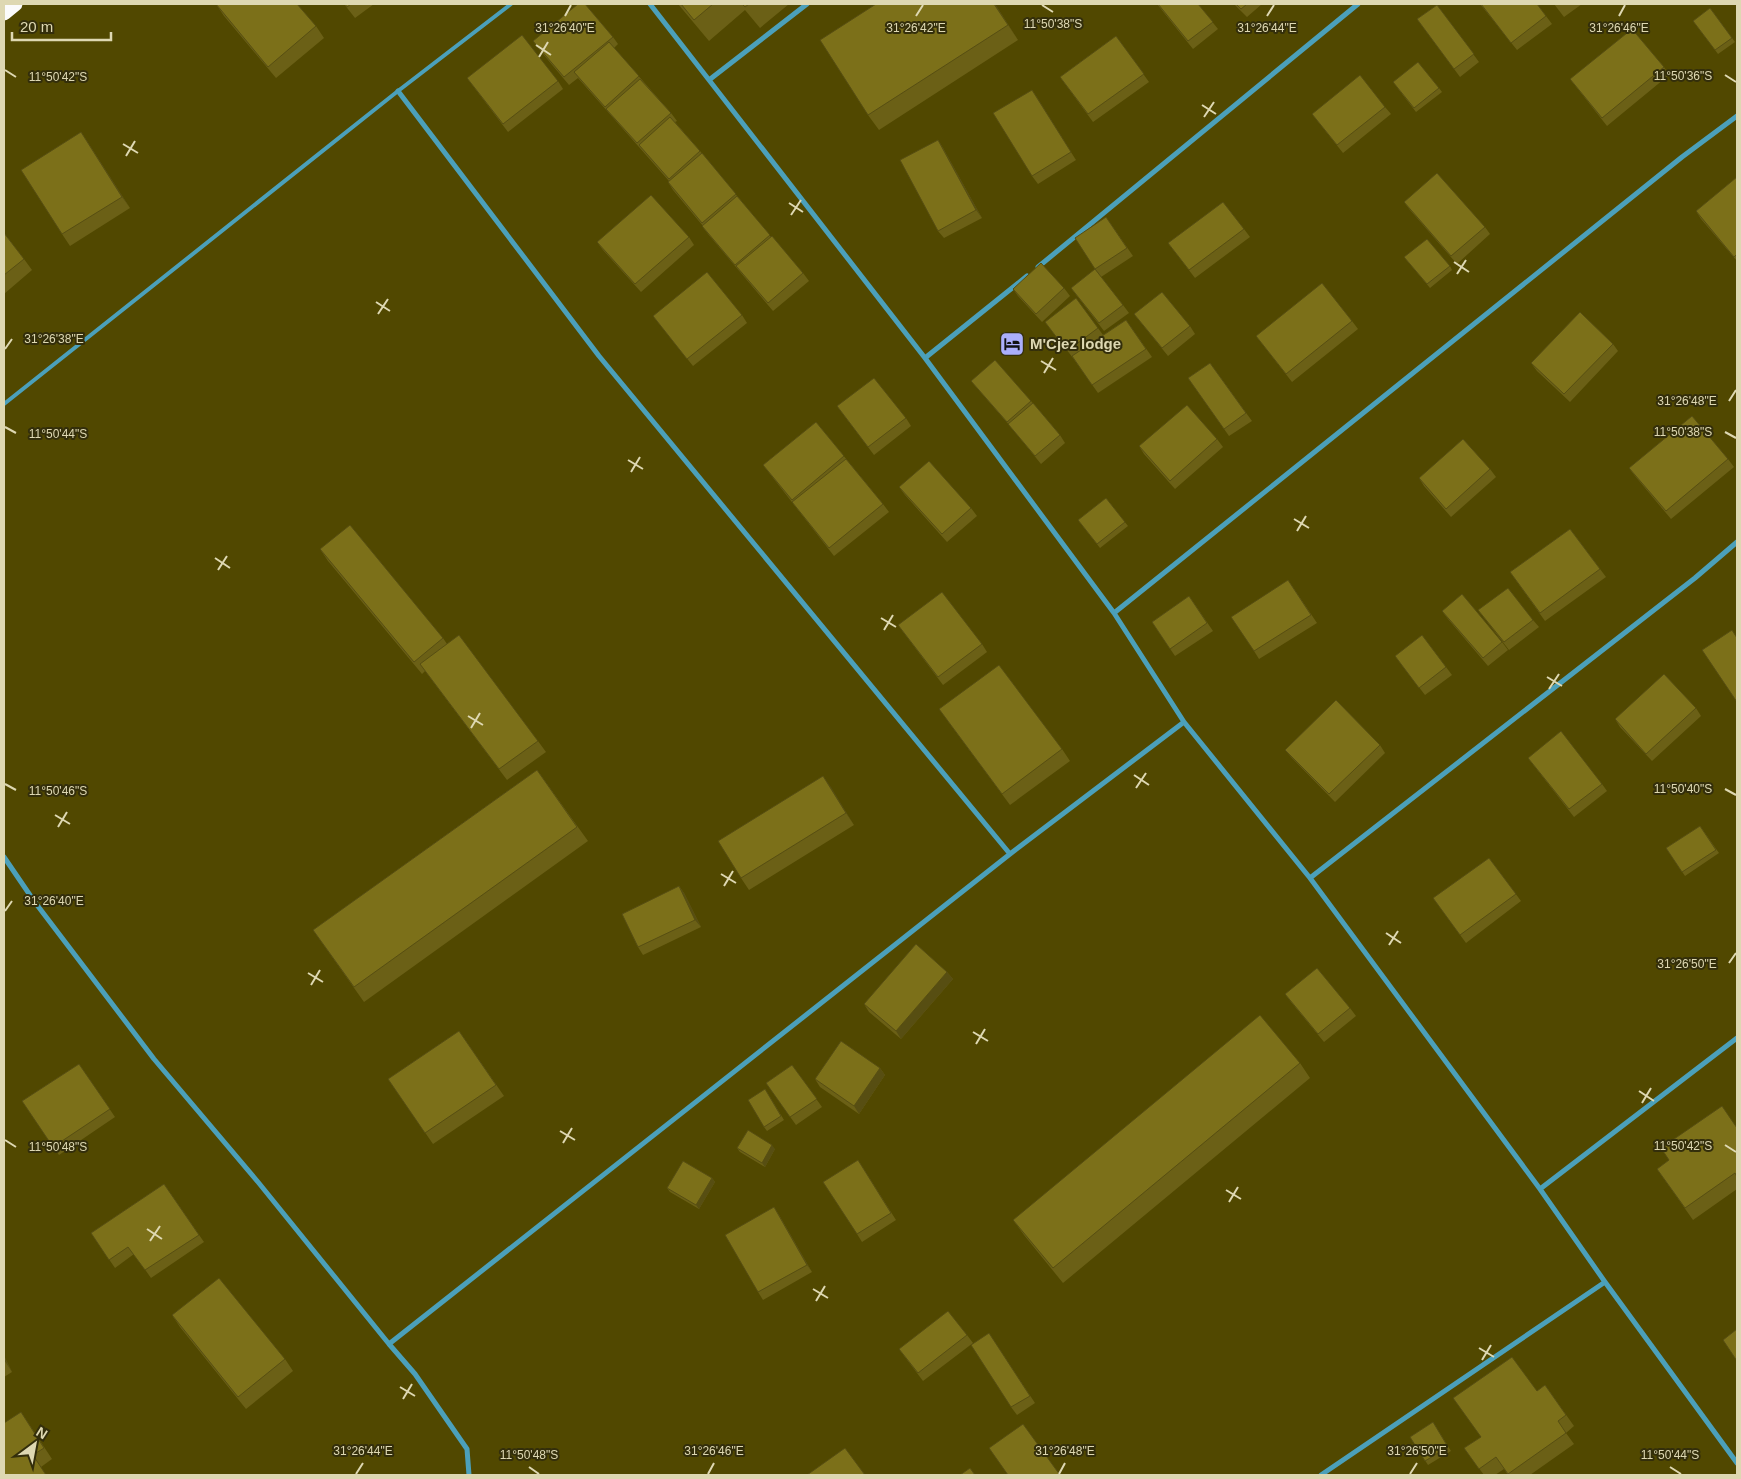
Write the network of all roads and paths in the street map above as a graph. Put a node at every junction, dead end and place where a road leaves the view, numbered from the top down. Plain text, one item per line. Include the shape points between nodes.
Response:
1 (15, 4) edge
2 (511, 4) edge
3 (650, 4) edge
4 (807, 4) edge
5 (1358, 4) edge
6 (4, 13) edge
7 (709, 80) junction
8 (398, 91) junction
9 (1737, 116) edge
10 (924, 358) junction
11 (4, 404) edge
12 (1737, 542) edge
13 (1114, 613) junction
14 (1184, 722) junction
15 (1010, 854) junction
16 (4, 857) edge
17 (1310, 878) junction
18 (1737, 1038) edge
19 (1540, 1189) junction
20 (1605, 1282) junction
21 (389, 1344) junction
22 (1737, 1463) edge
23 (469, 1475) edge
24 (1321, 1475) edge

1 - 6 highway
2 - 8 lane
3 - 7 street
4 - 7 street
5 - 10 street
7 - 10 street
8 - 11 lane
8 - 15 street via 599,356
9 - 13 street via 1666,169
10 - 13 street
12 - 17 street
13 - 14 street
14 - 15 street
14 - 17 street
15 - 21 street
16 - 21 street via 154,1060
17 - 19 street
18 - 19 street
19 - 20 street
20 - 22 street
20 - 24 street
21 - 23 street via 416,1374 467,1449

